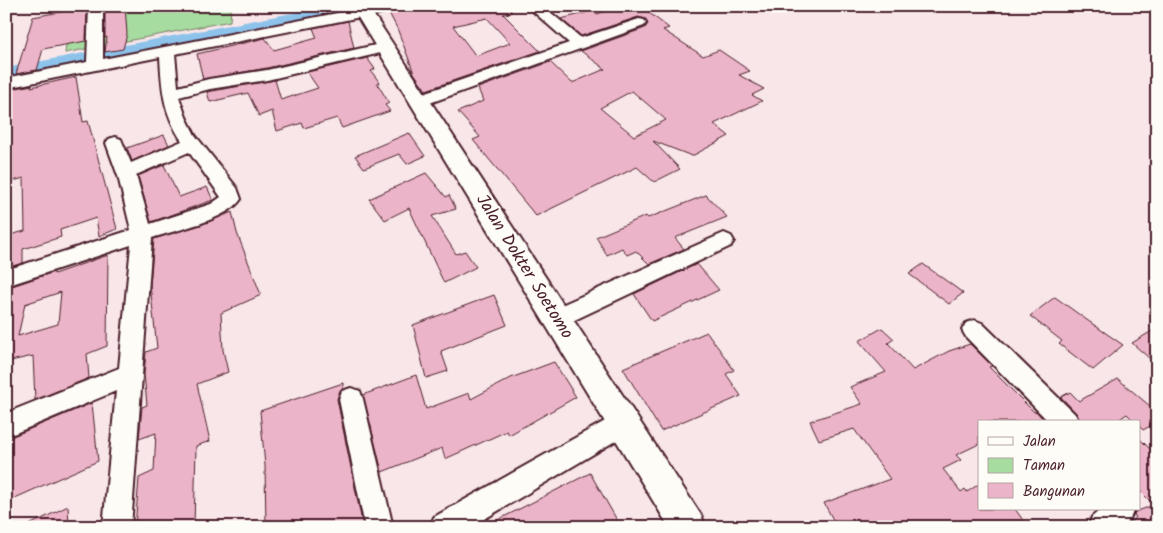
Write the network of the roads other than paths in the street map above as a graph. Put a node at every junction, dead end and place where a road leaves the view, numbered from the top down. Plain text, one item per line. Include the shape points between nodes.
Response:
1 (96, 6) edge
2 (396, 6) edge
3 (534, 6) edge
4 (360, 9) edge
5 (639, 23) dead end
6 (579, 44) junction
7 (384, 48) junction
8 (167, 52) junction
9 (95, 60) junction
10 (6, 83) edge
11 (170, 94) junction
12 (418, 101) junction
13 (114, 143) dead end
14 (193, 143) junction
15 (125, 173) junction
16 (142, 232) junction
17 (724, 241) dead end
18 (6, 278) edge
19 (556, 318) junction
20 (974, 330) dead end
21 (130, 374) junction
22 (351, 399) dead end
23 (1064, 420) edge
24 (623, 423) junction
25 (6, 425) edge
26 (1119, 510) edge
27 (117, 527) edge
28 (379, 527) edge
29 (444, 527) edge
30 (689, 527) edge
31 (1102, 527) edge

1 - 9 street
2 - 4 street
3 - 6 street
4 - 7 street, Jalan Dokter Soetomo
4 - 8 street
5 - 6 street
6 - 12 street
7 - 11 street
7 - 12 street, Jalan Dokter Soetomo
8 - 9 street
8 - 11 street
9 - 10 street
11 - 14 street via 176,116
12 - 19 street, Jalan Dokter Soetomo
13 - 15 street
14 - 15 street
14 - 16 street via 230,193 231,199 218,209
15 - 16 street
16 - 18 street
16 - 21 street
17 - 19 street
19 - 24 street, Jalan Dokter Soetomo
20 - 23 street
21 - 25 street
21 - 27 street
22 - 28 street
24 - 29 street
24 - 30 street, Jalan Dokter Soetomo
26 - 31 street

